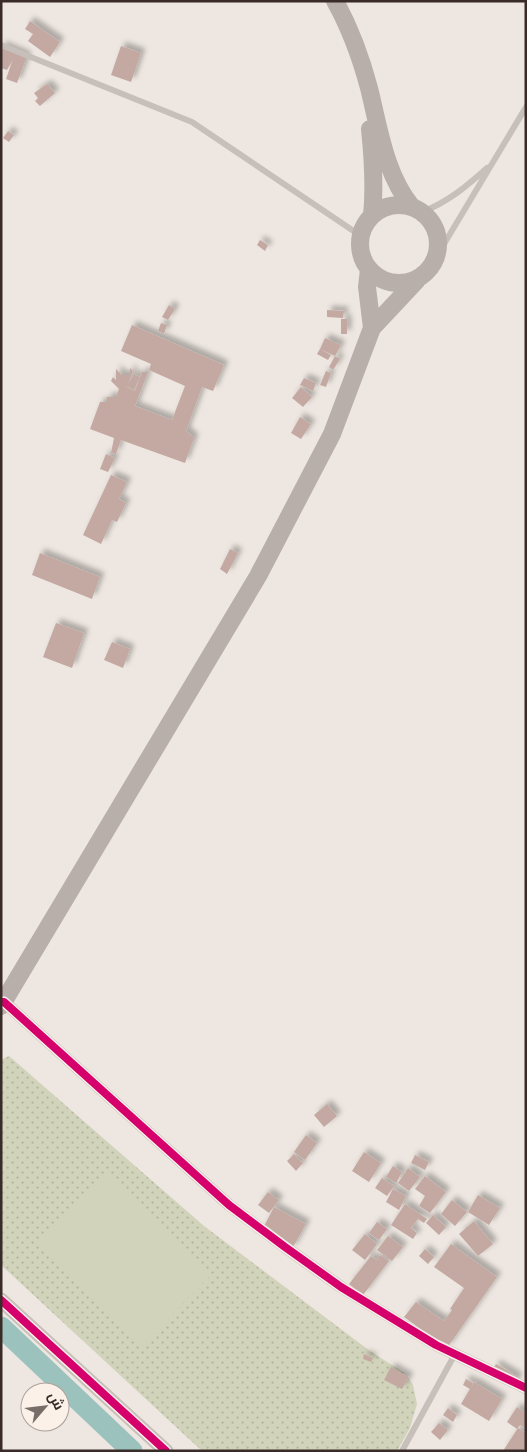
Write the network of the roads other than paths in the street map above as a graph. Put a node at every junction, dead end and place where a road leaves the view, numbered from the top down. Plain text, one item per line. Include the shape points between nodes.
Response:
1 (336, 1) edge
2 (1, 45) edge
3 (360, 57) junction
4 (526, 107) edge
5 (494, 162) junction
6 (417, 209) junction
7 (372, 216) junction
8 (361, 236) junction
9 (438, 254) junction
10 (369, 269) junction
11 (417, 280) junction
12 (372, 328) junction
13 (2, 1003) edge
14 (1, 1300) edge
15 (455, 1354) junction
16 (526, 1388) edge
17 (166, 1451) edge
18 (402, 1451) edge

1 - 3 main road
2 - 8 lane via 192,122
3 - 6 main road via 387,159 396,182
3 - 7 main road via 374,161
4 - 5 lane
5 - 6 lane via 441,204
5 - 9 lane
6 - 7 main road via 391,206
6 - 9 main road via 436,230
7 - 8 main road
8 - 10 main road via 361,254
9 - 11 main road via 426,274
10 - 11 main road via 391,283
10 - 12 main road via 367,287
11 - 12 main road
12 - 13 main road via 332,434 258,576
13 - 15 street via 229,1205 341,1287
14 - 17 street
15 - 16 street
15 - 18 lane

